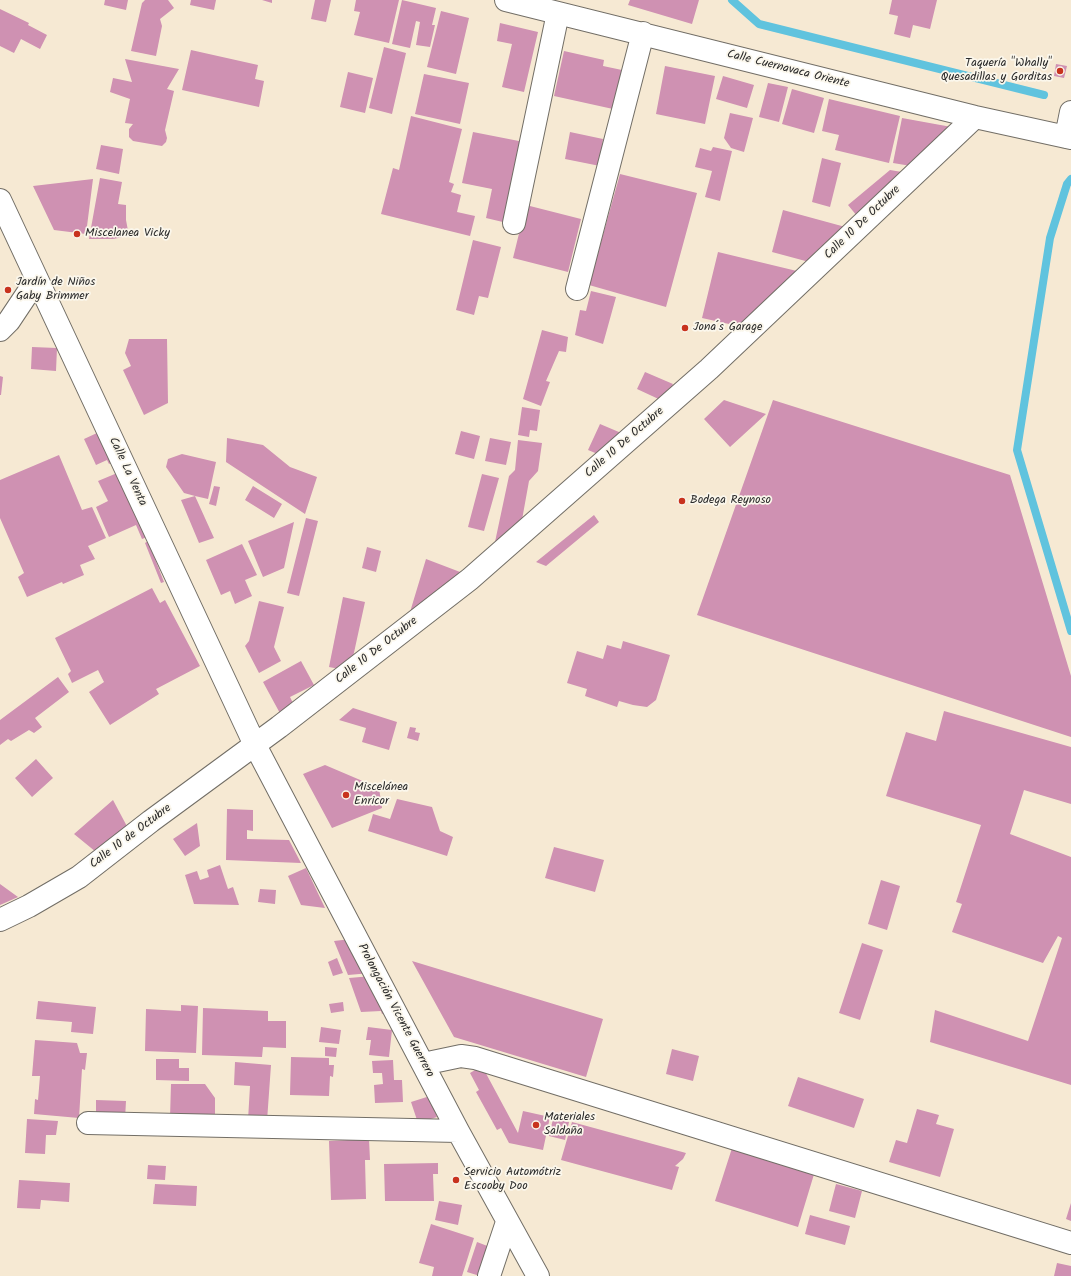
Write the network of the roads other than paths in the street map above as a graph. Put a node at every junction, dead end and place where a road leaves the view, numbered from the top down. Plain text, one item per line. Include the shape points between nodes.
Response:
1 (506, 0) edge
2 (558, 13) junction
3 (644, 33) junction
4 (1071, 112) edge
5 (975, 117) junction
6 (1069, 137) edge
7 (0, 200) edge
8 (514, 222) dead end
9 (37, 279) junction
10 (577, 289) dead end
11 (0, 330) edge
12 (255, 745) junction
13 (0, 920) edge
14 (423, 1064) junction
15 (88, 1123) dead end
16 (458, 1130) junction
17 (507, 1222) junction
18 (1071, 1243) edge
19 (489, 1276) edge
20 (538, 1276) edge

1 - 2 street, Calle Cuernavaca Oriente
2 - 3 street, Calle Cuernavaca Oriente
2 - 8 street
3 - 5 street, Calle Cuernavaca Oriente
3 - 10 street
4 - 6 street
5 - 6 street, Calle Cuernavaca Oriente
5 - 12 street, Calle 10 De Octubre via 709,369 470,580
7 - 9 street, Calle La Venta
9 - 11 street via 9,322
9 - 12 street, Calle La Venta
12 - 13 street, Calle 10 de Octubre via 78,877 30,906
12 - 14 street, Prolongación Vicente Guerrero
14 - 16 street, Prolongación Vicente Guerrero
14 - 18 street via 460,1056 476,1058
15 - 16 street
16 - 17 street, Prolongación Vicente Guerrero
17 - 19 street
17 - 20 street, Prolongación Vicente Guerrero

